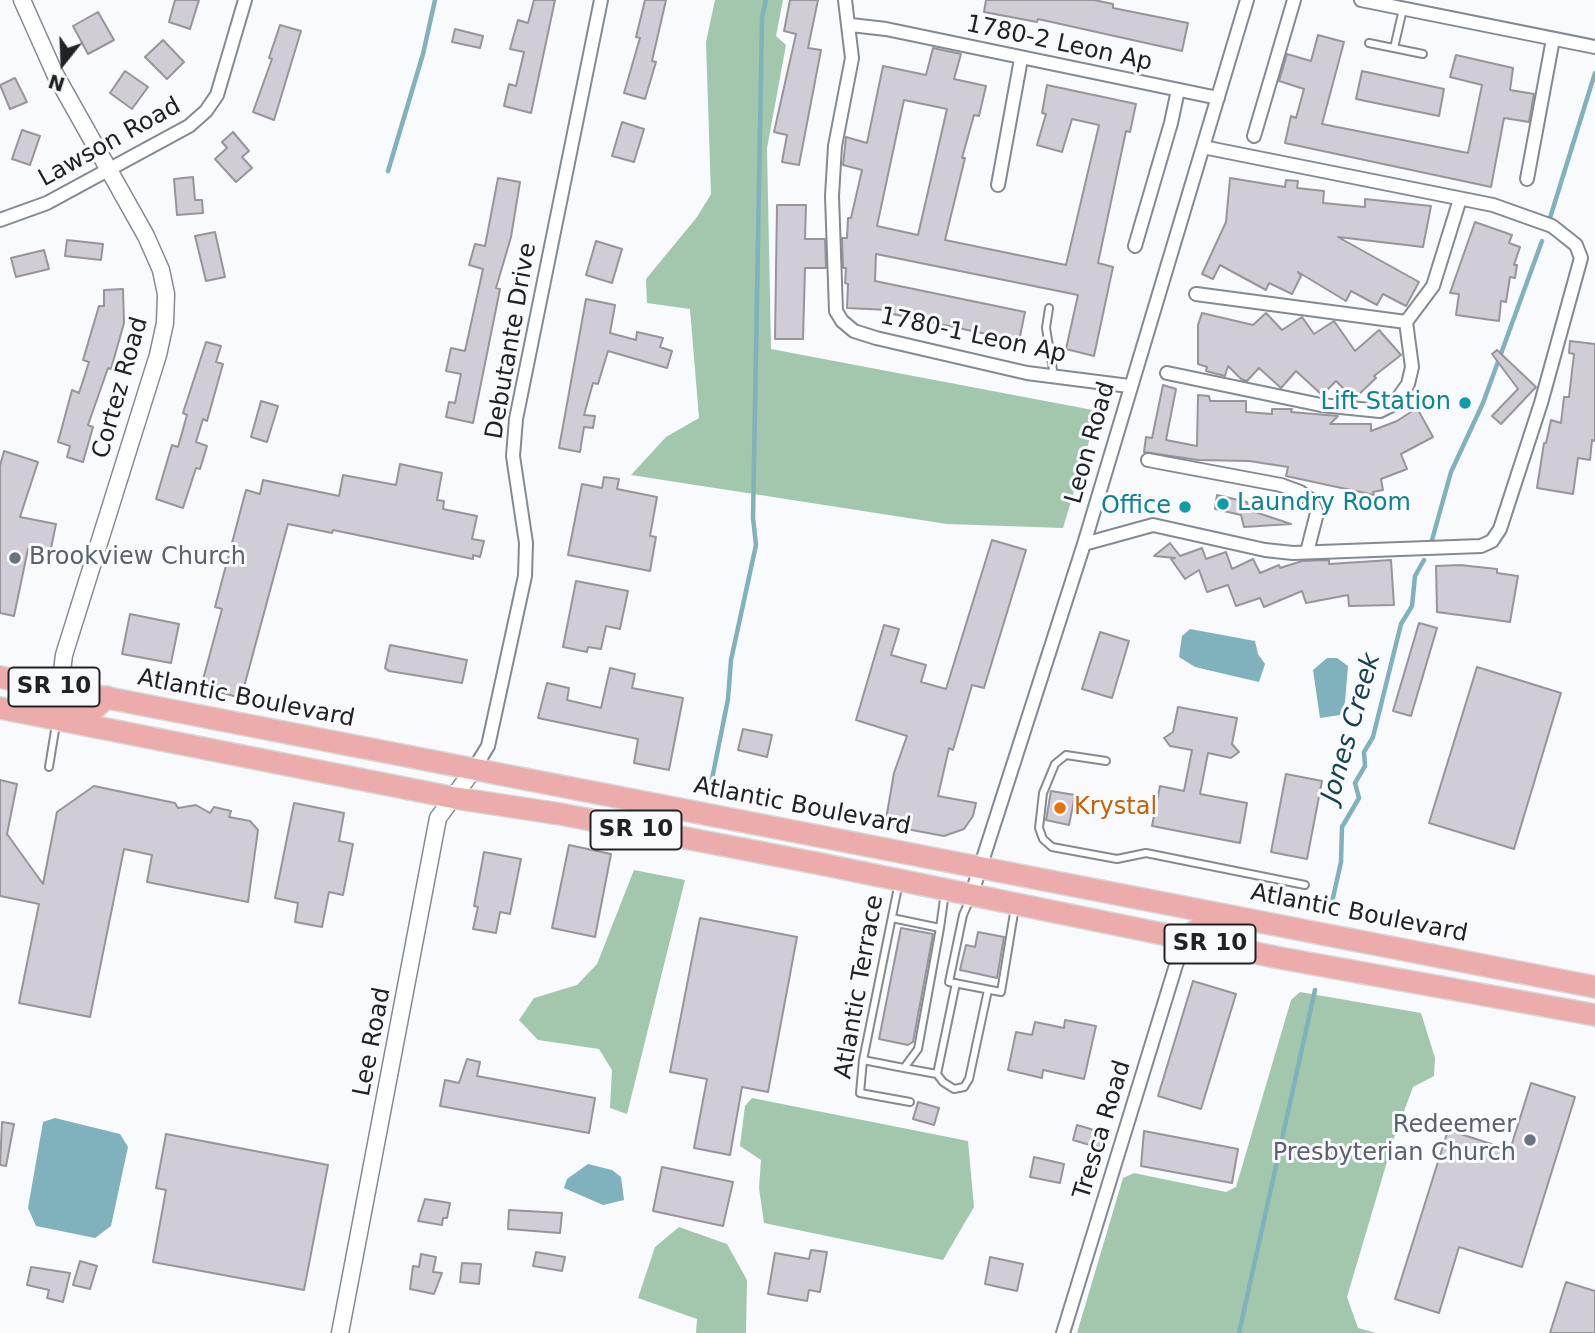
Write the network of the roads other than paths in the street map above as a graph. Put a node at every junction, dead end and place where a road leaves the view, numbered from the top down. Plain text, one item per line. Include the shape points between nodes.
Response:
1 (22, 0) edge
2 (245, 0) edge
3 (601, 0) edge
4 (845, 0) edge
5 (1247, 0) edge
6 (1294, 0) edge
7 (1361, 0) edge
8 (1403, 9) junction
9 (851, 26) junction
10 (1553, 39) junction
11 (1368, 43) dead end
12 (1595, 47) edge
13 (1394, 48) junction
14 (1423, 54) dead end
15 (1021, 59) junction
16 (1178, 90) junction
17 (1218, 98) junction
18 (1254, 136) dead end
19 (1203, 147) junction
20 (107, 169) junction
21 (1527, 179) dead end
22 (999, 185) dead end
23 (1460, 199) junction
24 (0, 220) edge
25 (1135, 246) dead end
26 (1196, 293) dead end
27 (1049, 308) dead end
28 (1406, 322) junction
29 (1167, 373) dead end
30 (1054, 376) junction
31 (1129, 386) junction
32 (1148, 460) dead end
33 (1084, 544) junction
34 (1307, 552) junction
35 (0, 677) edge
36 (60, 688) junction
37 (107, 698) junction
38 (5, 709) edge
39 (57, 719) junction
40 (1106, 761) dead end
41 (49, 767) dead end
42 (474, 769) junction
43 (455, 797) junction
44 (981, 867) junction
45 (899, 880) junction
46 (1305, 885) dead end
47 (945, 890) junction
48 (971, 896) junction
49 (1016, 905) junction
50 (892, 918) junction
51 (1239, 918) junction
52 (940, 928) junction
53 (1184, 939) junction
54 (956, 984) junction
55 (1595, 987) edge
56 (988, 990) junction
57 (1591, 1011) edge
58 (863, 1060) junction
59 (904, 1068) junction
60 (937, 1074) junction
61 (910, 1102) dead end
62 (340, 1333) edge
63 (1063, 1333) edge

1 - 20 street, Cortez Road via 55,74
2 - 20 street, Lawson Road via 217,95 206,111 189,126
3 - 42 street, Debutante Drive via 516,419 513,456 526,543 525,576 488,746
4 - 9 street, 1780-1 Leon Ap
5 - 17 street, Leon Road
6 - 18 street
7 - 8 street
8 - 10 street
8 - 13 lane
9 - 15 street, 1780-2 Leon Ap via 886,29
9 - 30 street, 1780-1 Leon Ap via 852,58 835,146 832,196 836,311 854,331 876,338
10 - 12 street
10 - 21 street
11 - 13 lane
13 - 14 lane
15 - 16 street, 1780-2 Leon Ap
15 - 22 street
16 - 17 street, 1780-2 Leon Ap
16 - 25 street
17 - 19 street, Leon Road
19 - 23 street
19 - 31 street, Leon Road
20 - 24 street, Lawson Road via 35,209
20 - 36 street, Cortez Road via 161,270 166,323 64,655
23 - 28 street via 1433,286
23 - 34 street via 1493,205 1552,226 1576,245 1581,258 1500,529 1492,541 1481,545
26 - 28 street
27 - 30 lane via 1046,328
28 - 29 street via 1412,367 1408,384 1394,404 1380,411 1344,410
30 - 31 street, 1780-1 Leon Ap
31 - 33 street, Leon Road
32 - 34 street via 1300,492 1312,501 1317,513
33 - 34 street via 1153,525 1265,550
33 - 44 street, Leon Road
35 - 36 highway, Atlantic Boulevard / SR 10
36 - 37 highway, Atlantic Boulevard / SR 10
36 - 38 highway via 57,700 29,698
37 - 39 highway via 93,710 61,709
37 - 42 highway, Atlantic Boulevard / SR 10
38 - 39 highway, SR 10
39 - 41 lane
39 - 43 highway, SR 10
40 - 46 lane via 1066,755 1055,764 1043,793 1039,828 1052,847 1116,859 1146,853
42 - 43 street, Lee Road
42 - 44 highway, Atlantic Boulevard / SR 10
43 - 45 highway, SR 10
43 - 62 street, Lee Road via 438,818
44 - 48 street, Leon Road
44 - 51 highway, Atlantic Boulevard / SR 10
45 - 47 highway, SR 10
45 - 50 lane, Atlantic Terrace
47 - 48 highway, SR 10
47 - 52 lane
48 - 49 highway, SR 10
48 - 54 lane via 949,982
49 - 53 highway, SR 10
49 - 56 lane via 1001,992
50 - 52 lane
50 - 58 lane, Atlantic Terrace
51 - 53 highway via 1226,932 1201,927
51 - 55 highway, Atlantic Boulevard / SR 10
52 - 59 lane via 918,1049
53 - 57 highway, SR 10
53 - 63 street, Tresca Road
54 - 56 lane
54 - 60 lane
56 - 60 lane via 969,1079 964,1087 954,1088
58 - 59 lane
58 - 61 lane, Atlantic Terrace via 860,1093
59 - 60 lane

